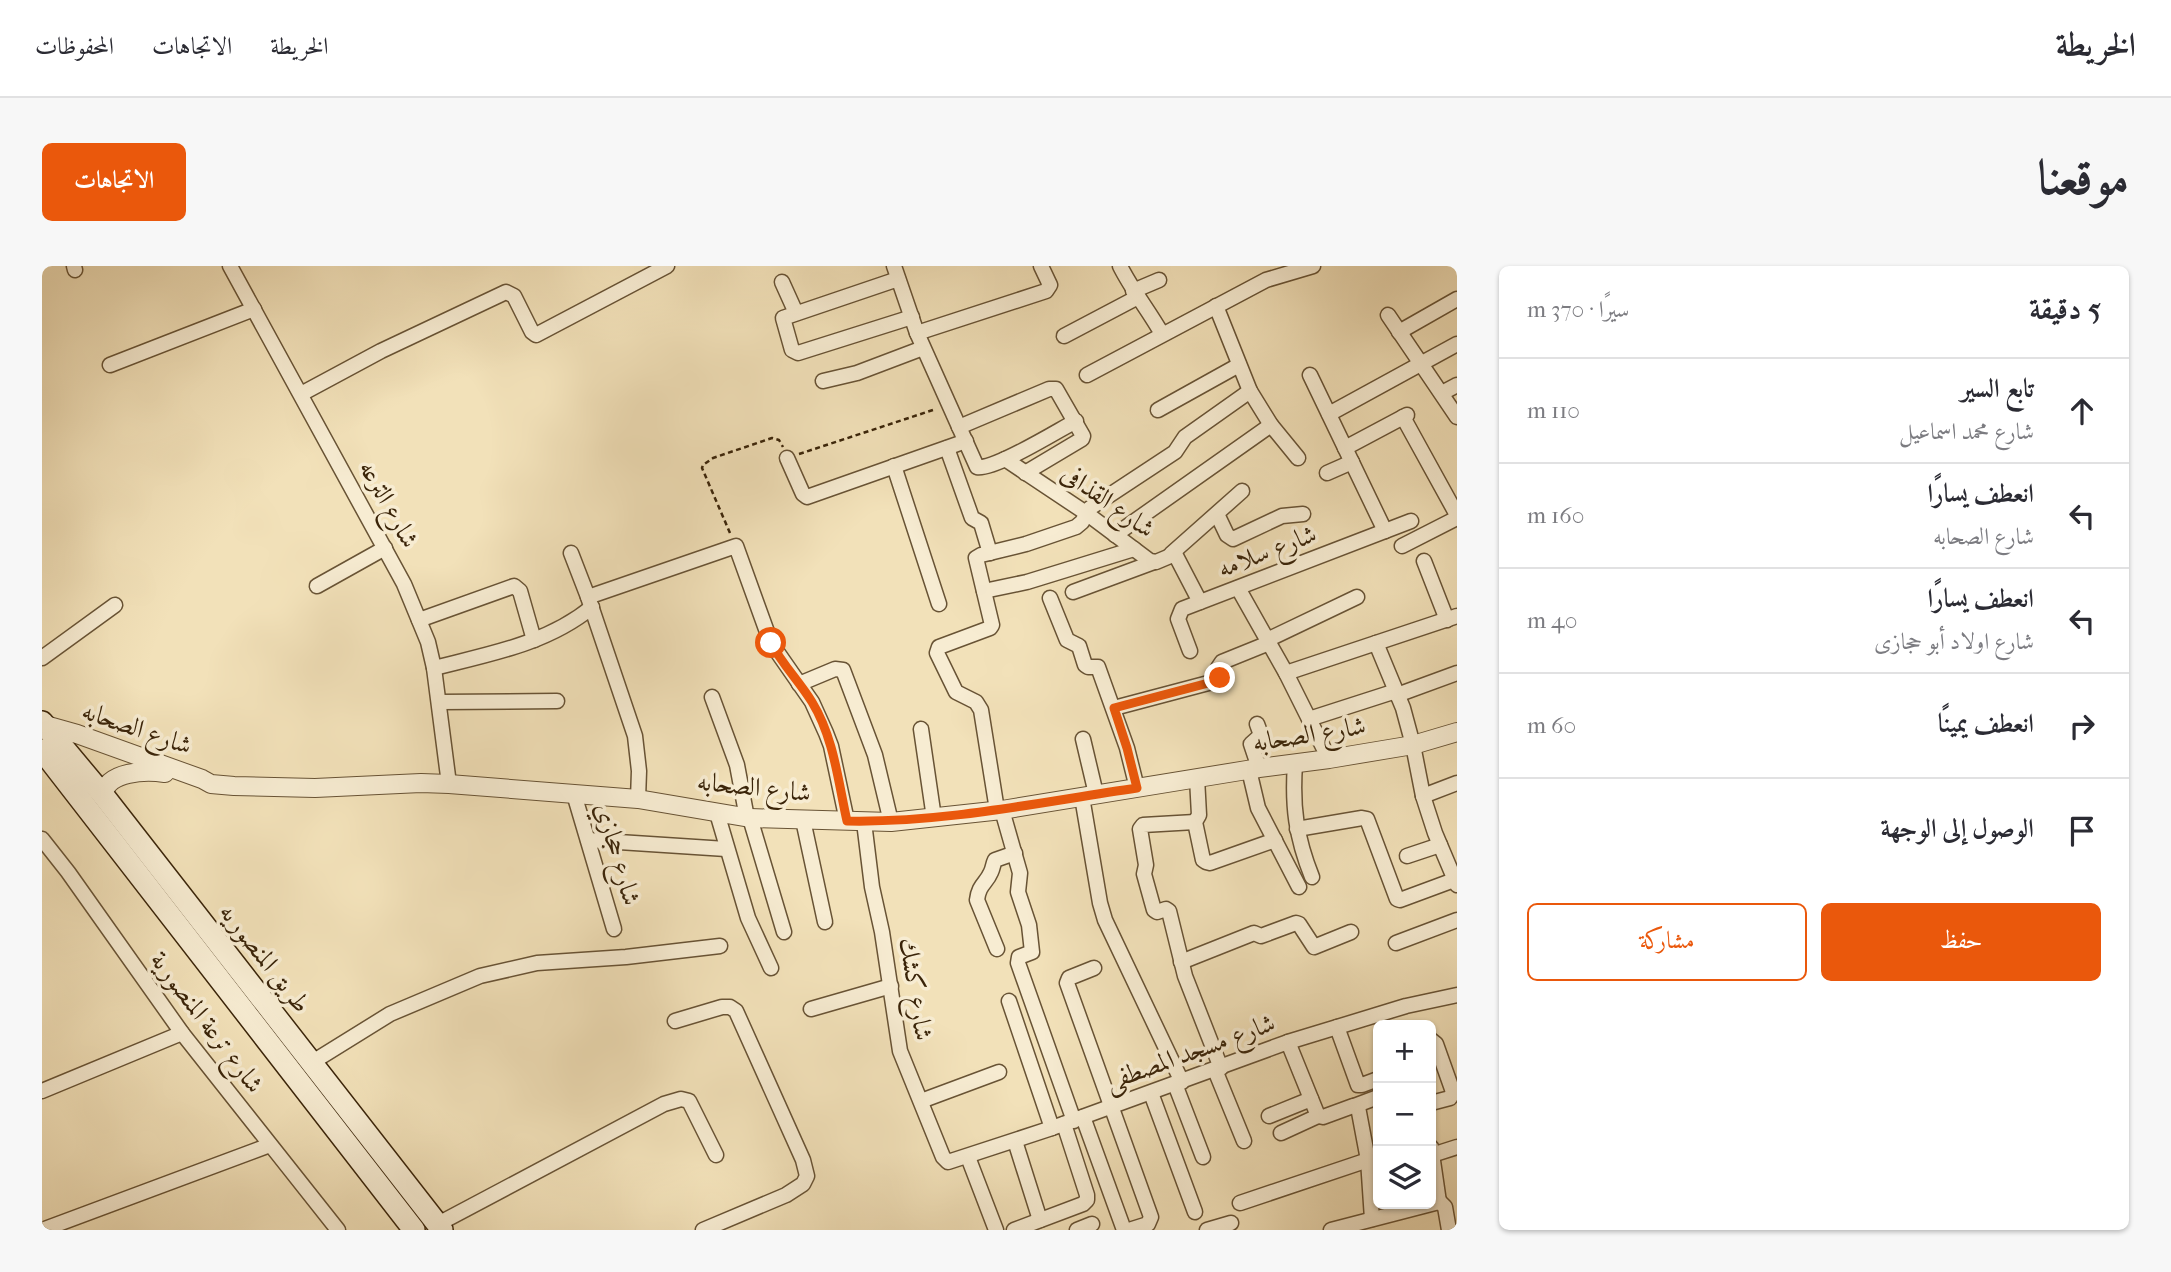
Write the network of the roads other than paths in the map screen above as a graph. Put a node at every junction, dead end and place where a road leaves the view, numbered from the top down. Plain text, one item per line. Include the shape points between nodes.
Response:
1 (230, 266) edge
2 (667, 266) edge
3 (1041, 266) edge
4 (1120, 266) edge
5 (1313, 266) edge
6 (896, 273) edge
7 (1158, 279) dead end
8 (782, 282) dead end
9 (1136, 294) junction
10 (1457, 299) edge
11 (1216, 306) junction
12 (254, 309) junction
13 (796, 313) junction
14 (1388, 315) dead end
15 (912, 317) junction
16 (1399, 332) junction
17 (917, 333) junction
18 (1162, 334) junction
19 (1065, 336) dead end
20 (1457, 344) edge
21 (923, 348) junction
22 (1420, 364) junction
23 (110, 365) dead end
24 (1239, 365) junction
25 (1087, 375) dead end
26 (1311, 375) dead end
27 (823, 381) dead end
28 (1457, 385) edge
29 (1250, 391) junction
30 (1442, 393) junction
31 (301, 394) junction
32 (1158, 410) dead end
33 (1329, 414) junction
34 (1457, 417) edge
35 (1076, 421) junction
36 (1270, 425) junction
37 (959, 427) junction
38 (966, 442) junction
39 (947, 448) junction
40 (1349, 455) junction
41 (787, 458) dead end
42 (1298, 458) dead end
43 (1005, 459) junction
44 (894, 466) junction
45 (1025, 473) junction
46 (1327, 473) dead end
47 (1242, 492) dead end
48 (1086, 513) junction
49 (1217, 514) junction
50 (1303, 514) dead end
51 (1457, 517) edge
52 (1410, 521) dead end
53 (1385, 531) junction
54 (1115, 535) junction
55 (1402, 546) dead end
56 (385, 548) junction
57 (1134, 549) junction
58 (571, 552) dead end
59 (990, 553) junction
60 (1171, 554) junction
61 (1424, 561) dead end
62 (1154, 562) junction
63 (317, 586) dead end
64 (1238, 588) junction
65 (984, 591) junction
66 (1073, 592) dead end
67 (1357, 597) dead end
68 (1050, 598) dead end
69 (590, 602) junction
70 (1200, 602) junction
71 (939, 604) dead end
72 (116, 605) dead end
73 (1452, 618) edge
74 (419, 620) junction
75 (534, 640) junction
76 (1268, 641) junction
77 (1376, 643) junction
78 (1190, 651) dead end
79 (42, 658) edge
80 (434, 668) junction
81 (1286, 673) junction
82 (1457, 673) edge
83 (799, 684) junction
84 (1396, 693) junction
85 (712, 697) dead end
86 (557, 701) dead end
87 (440, 702) junction
88 (1114, 708) junction
89 (1309, 719) junction
90 (44, 724) edge
91 (1257, 724) dead end
92 (921, 729) dead end
93 (1457, 732) edge
94 (1083, 739) dead end
95 (1413, 745) junction
96 (42, 750) edge
97 (1329, 759) junction
98 (1295, 764) junction
99 (1254, 769) junction
100 (1197, 778) junction
101 (1457, 783) edge
102 (211, 784) junction
103 (449, 784) junction
104 (1137, 788) junction
105 (574, 794) junction
106 (103, 795) junction
107 (1089, 795) junction
108 (1423, 796) junction
109 (638, 799) junction
110 (1000, 810) junction
111 (717, 813) junction
112 (748, 818) junction
113 (934, 818) junction
114 (803, 820) junction
115 (855, 822) junction
116 (891, 822) junction
117 (1195, 822) junction
118 (1297, 829) junction
119 (42, 839) edge
120 (588, 840) junction
121 (1275, 840) junction
122 (1440, 845) junction
123 (726, 849) junction
124 (1015, 853) junction
125 (1407, 856) dead end
126 (1312, 877) dead end
127 (1456, 883) edge
128 (1299, 887) dead end
129 (1457, 920) edge
130 (825, 922) dead end
131 (614, 929) dead end
132 (784, 932) dead end
133 (1351, 932) dead end
134 (1396, 943) dead end
135 (720, 946) dead end
136 (997, 950) dead end
137 (1181, 961) junction
138 (771, 968) dead end
139 (1094, 968) dead end
140 (891, 986) junction
141 (1457, 995) edge
142 (1009, 1001) dead end
143 (811, 1009) dead end
144 (675, 1021) dead end
145 (1337, 1027) junction
146 (182, 1033) junction
147 (1289, 1042) junction
148 (1436, 1044) edge
149 (311, 1063) junction
150 (1218, 1069) junction
151 (999, 1072) dead end
152 (1373, 1081) edge
153 (1178, 1083) junction
154 (42, 1091) edge
155 (1151, 1093) junction
156 (1311, 1099) junction
157 (1373, 1099) edge
158 (921, 1101) junction
159 (1436, 1102) edge
160 (1354, 1106) junction
161 (1111, 1107) junction
162 (1269, 1116) dead end
163 (1318, 1116) junction
164 (1068, 1122) junction
165 (1281, 1133) dead end
166 (1015, 1141) junction
167 (1244, 1141) dead end
168 (270, 1145) junction
169 (1457, 1147) edge
170 (1436, 1150) edge
171 (716, 1155) dead end
172 (943, 1157) joint
173 (968, 1157) junction
174 (1203, 1157) dead end
175 (1372, 1169) edge
176 (1436, 1179) edge
177 (1440, 1202) junction
178 (1240, 1203) dead end
179 (1195, 1212) dead end
180 (1372, 1219) junction
181 (1040, 1220) junction
182 (1231, 1223) dead end
183 (1092, 1224) dead end
184 (440, 1227) edge
185 (42, 1230) edge
186 (338, 1230) edge
187 (414, 1230) edge
188 (703, 1230) edge
189 (996, 1230) edge
190 (1014, 1230) edge
191 (1077, 1230) edge
192 (1127, 1230) edge
193 (1207, 1230) edge
194 (1331, 1230) edge
195 (1449, 1230) edge

1 - 12 street, شارع الترعه
2 - 31 street via 536,335 514,296 506,292
3 - 17 street via 1050,285 1046,290
4 - 9 street
5 - 11 street via 1266,280
6 - 13 street
6 - 15 street
7 - 9 street
8 - 13 street
9 - 18 street
9 - 19 street
10 - 16 street
11 - 18 street
11 - 24 street
12 - 23 street
12 - 31 street, شارع الترعه
13 - 15 street via 783,321 793,352 798,354
14 - 16 street
15 - 17 street
16 - 22 street
17 - 21 street
18 - 25 street
20 - 22 street
21 - 27 street
21 - 37 street
22 - 30 street
22 - 33 street
24 - 29 street
24 - 32 street
26 - 33 street
28 - 30 street
29 - 36 street
29 - 48 street via 1185,437 1175,452
30 - 34 street
31 - 56 street, شارع الترعه
33 - 40 street
35 - 37 street via 1053,388
35 - 43 street
35 - 45 street via 1082,439
36 - 42 street
36 - 54 street
37 - 38 street
38 - 39 street
38 - 43 street via 981,468
39 - 44 street
39 - 59 street
40 - 46 street
40 - 51 street via 1405,416
40 - 53 street
41 - 44 street via 807,497
43 - 45 street, شارع القذافى
44 - 71 street
45 - 48 street, شارع القذافى
47 - 49 street
48 - 54 street, شارع القذافى
48 - 59 street via 1076,527
49 - 50 street via 1233,539 1282,516
49 - 60 street
51 - 55 street
52 - 53 street, شارع سلامه
53 - 64 street, شارع سلامه
54 - 57 street, شارع القذافى
56 - 63 street
56 - 74 street, شارع الترعه
57 - 62 street, شارع القذافى
57 - 65 street
58 - 69 street
59 - 65 street via 976,558
60 - 62 street, شارع القذافى
60 - 70 street, شارع القذافى via 1176,555
61 - 73 street
62 - 66 street
64 - 70 street, شارع سلامه
64 - 76 street
65 - 110 street via 992,626 943,645 937,653 956,692 976,702 981,710
67 - 76 street
68 - 88 street via 1067,640 1079,646 1084,665 1098,667
69 - 75 street via 564,627
69 - 83 street, شارع كشك via 736,546 771,643
69 - 109 street via 635,736
70 - 78 street, شارع سلامه via 1182,609 1178,619
72 - 79 street
73 - 77 street
74 - 75 street via 514,586 520,591
74 - 80 street, شارع الترعه
75 - 80 street
76 - 81 street
76 - 88 street via 1222,662 1216,681
77 - 81 street
77 - 84 street
80 - 87 street, شارع الترعه
81 - 89 street
82 - 84 street
83 - 115 street, شارع كشك via 829,739
83 - 116 street via 843,670 875,755
84 - 89 street
84 - 95 street
85 - 112 street via 737,765
86 - 87 street
87 - 103 street, شارع الترعه
88 - 104 street
89 - 97 street
90 - 102 street, شارع الصحابه
90 - 106 main road, طريق المنصوريه
91 - 99 street via 1261,735 1251,744
92 - 113 street
93 - 95 street, شارع الصحابه
94 - 107 street
95 - 97 street, شارع الصحابه
95 - 108 street
96 - 187 main road, طريق المنصوريه
97 - 98 street, شارع الصحابه
98 - 99 street, شارع الصحابه
98 - 118 street
99 - 100 street, شارع الصحابه
99 - 121 street via 1258,808
100 - 104 street, شارع الصحابه
100 - 117 street via 1199,815
101 - 108 street
102 - 103 street, شارع الصحابه via 315,788
102 - 106 street, شارع الصحابه via 206,790 167,773 141,771 108,784
103 - 105 street, شارع الصحابه
104 - 107 street, شارع الصحابه
105 - 109 street, شارع الصحابه
105 - 120 street, شارع حجازي
106 - 149 main road, طريق المنصوريه
107 - 110 street, شارع الصحابه
107 - 153 street via 1105,920
108 - 122 street
109 - 111 street, شارع الصحابه
110 - 113 street, شارع الصحابه
110 - 124 street
111 - 112 street, شارع الصحابه
111 - 123 street
112 - 114 street, شارع الصحابه
112 - 132 street
113 - 116 street, شارع الصحابه
114 - 115 street, شارع الصحابه
114 - 130 street
115 - 116 street, شارع الصحابه
115 - 140 street, شارع كشك
117 - 121 street via 1203,860 1208,863
117 - 137 street via 1144,824 1140,829 1144,874 1154,911 1169,911
118 - 126 street
118 - 127 street via 1367,819 1397,899
119 - 146 street, شارع ترعة المنصورية
120 - 123 street
120 - 131 street, شارع حجازي
121 - 128 street
122 - 125 street
122 - 127 street
123 - 138 street via 748,918
124 - 136 street via 995,860 978,893
124 - 164 street via 1020,873 1017,892 1033,948 1018,962
129 - 134 street
133 - 137 street via 1314,947 1296,923 1261,936 1254,933
135 - 149 street via 537,963 480,976 390,1014
137 - 150 street
139 - 161 street via 1067,983
140 - 143 street
140 - 158 street, شارع كشك via 900,1051
141 - 145 street, شارع مسجد المصطفى
142 - 164 street
144 - 188 street via 722,1007 736,1011 807,1175 803,1184 786,1195
145 - 147 street, شارع مسجد المصطفى
145 - 152 street via 1358,1085
146 - 154 street
146 - 168 street, شارع ترعة المنصورية
147 - 150 street, شارع مسجد المصطفى
147 - 156 street
148 - 159 street via 1453,1095
149 - 184 main road, طريق المنصوريه
150 - 153 street, شارع مسجد المصطفى
150 - 167 street
151 - 158 street
153 - 155 street, شارع مسجد المصطفى
153 - 174 street
155 - 161 street, شارع مسجد المصطفى
155 - 179 street
156 - 162 street
156 - 163 street
157 - 160 street
158 - 172 street, شارع كشك
160 - 163 street
160 - 175 street via 1359,1110
161 - 164 street, شارع مسجد المصطفى
161 - 192 street via 1151,1217 1149,1223
163 - 165 street
164 - 166 street, شارع مسجد المصطفى
164 - 181 street via 1087,1200
164 - 192 street
166 - 173 street, شارع مسجد المصطفى
166 - 181 street
168 - 185 street
168 - 186 street, شارع ترعة المنصورية
169 - 170 street
171 - 184 street via 689,1101 681,1099 664,1104
172 - 173 street, شارع مسجد المصطفى via 948,1162
173 - 189 street
175 - 178 street
175 - 180 street
176 - 177 street
177 - 180 street
177 - 195 street
180 - 194 street
181 - 190 street
182 - 193 street
183 - 191 street

